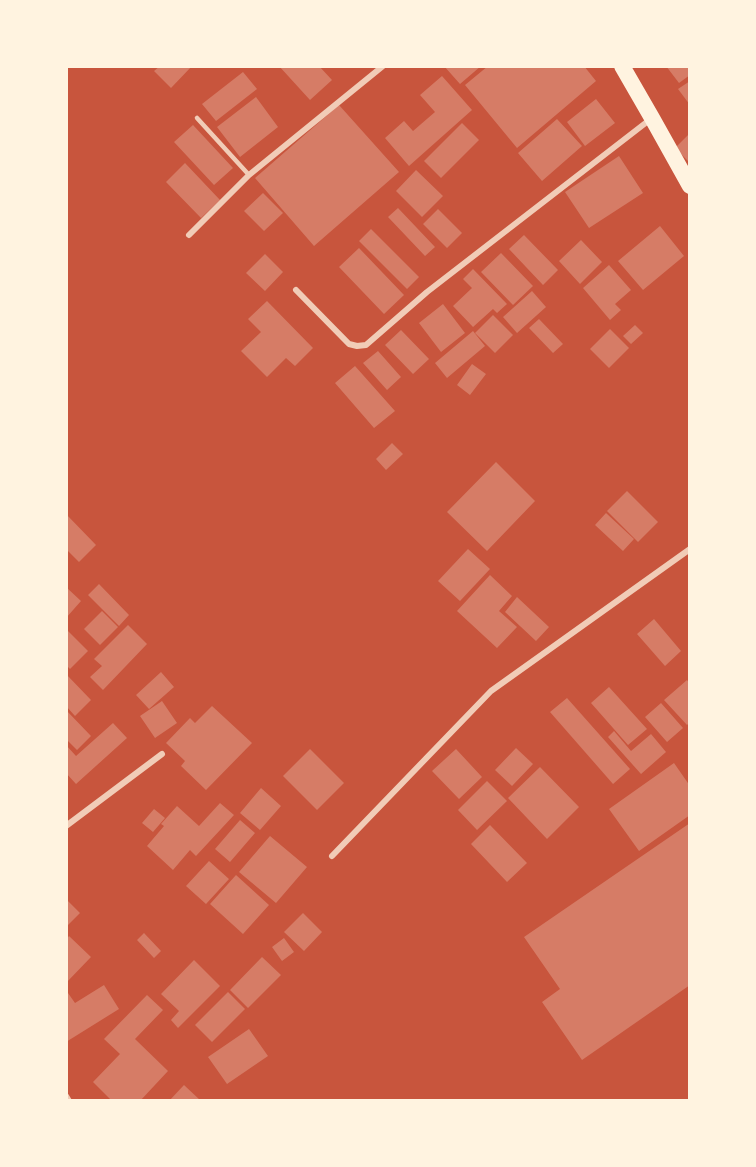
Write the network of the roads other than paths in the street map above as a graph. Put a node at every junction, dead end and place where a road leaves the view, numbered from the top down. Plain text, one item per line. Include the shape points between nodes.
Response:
1 (383, 66) edge
2 (622, 66) edge
3 (197, 118) dead end
4 (652, 118) junction
5 (249, 176) junction
6 (690, 186) edge
7 (189, 235) dead end
8 (296, 290) dead end
9 (690, 549) edge
10 (162, 754) dead end
11 (66, 826) edge
12 (332, 856) dead end
13 (66, 1096) edge
14 (69, 1101) edge

1 - 5 street
2 - 4 highway
3 - 5 lane
4 - 6 highway
4 - 8 street via 427,292 366,345 349,344
5 - 7 street
9 - 12 street via 491,691
10 - 11 street
13 - 14 street

